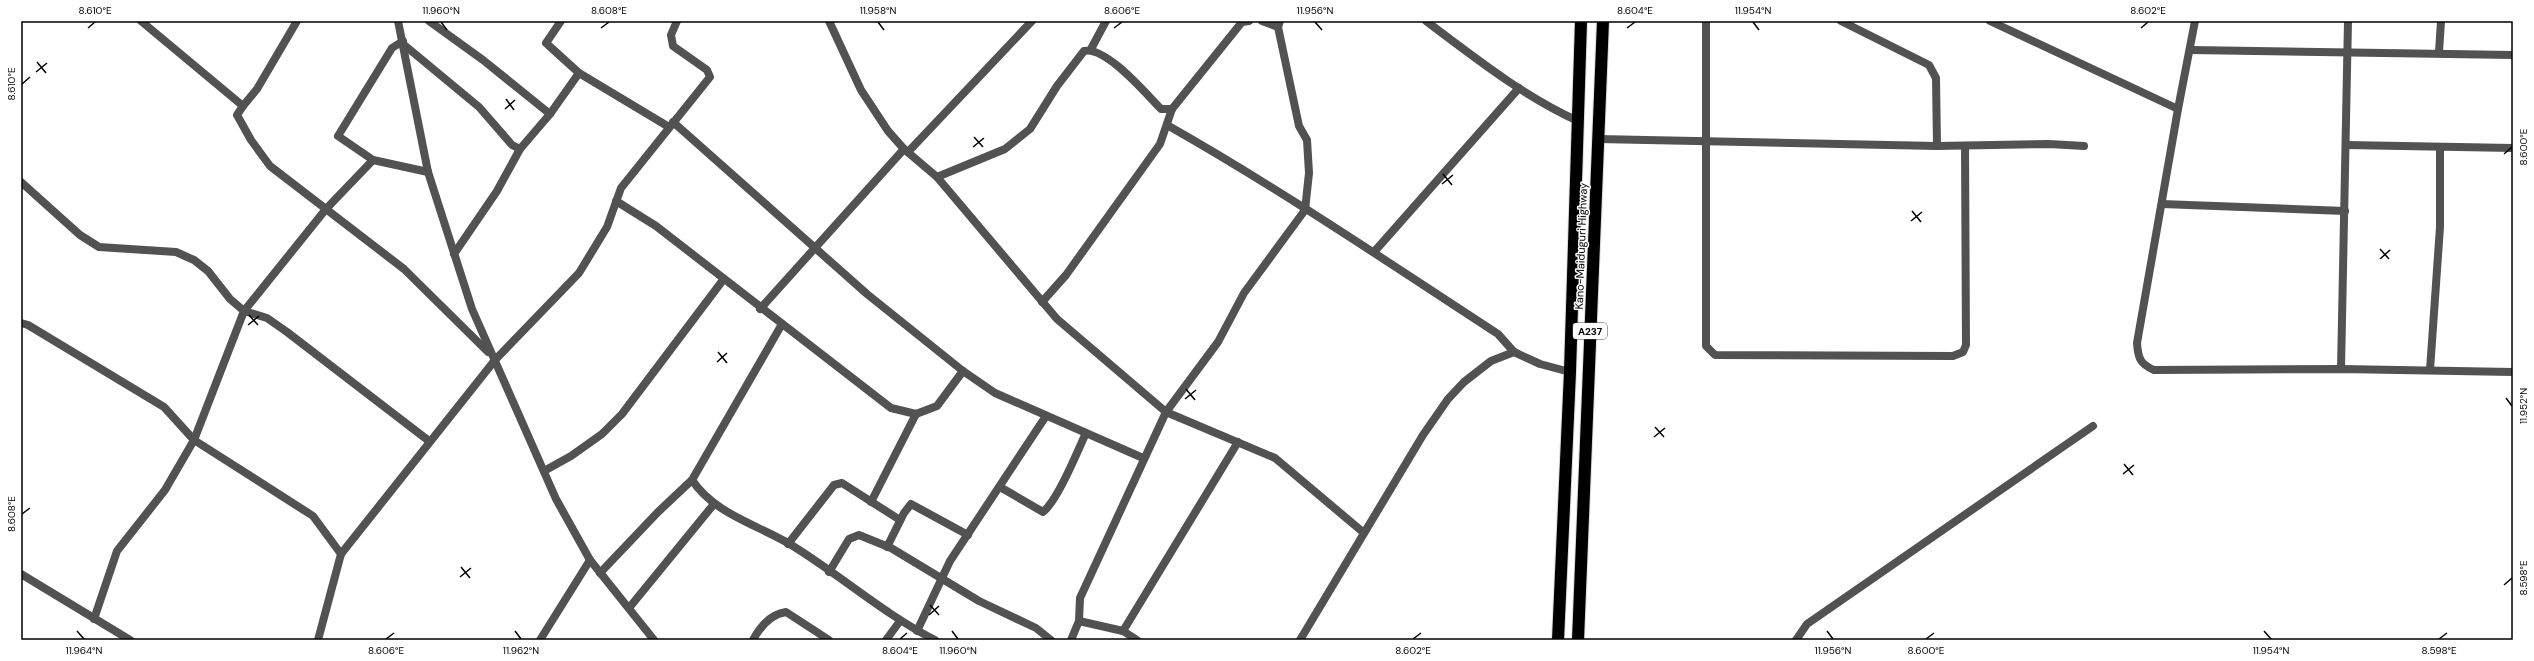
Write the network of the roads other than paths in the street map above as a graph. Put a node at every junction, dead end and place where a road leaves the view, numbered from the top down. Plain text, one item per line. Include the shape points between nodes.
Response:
1 (141, 21) edge
2 (297, 21) edge
3 (398, 21) edge
4 (429, 21) edge
5 (561, 21) edge
6 (677, 21) edge
7 (829, 21) edge
8 (1032, 21) edge
9 (1106, 21) edge
10 (1249, 21) edge
11 (1262, 21) edge
12 (1426, 21) edge
13 (1581, 21) edge
14 (1603, 21) edge
15 (1706, 21) edge
16 (1841, 21) edge
17 (1990, 21) edge
18 (2196, 21) edge
19 (2348, 21) edge
20 (2441, 21) edge
21 (1279, 24) edge
22 (403, 42) junction
23 (1091, 49) junction
24 (2190, 50) junction
25 (2439, 52) junction
26 (2347, 53) junction
27 (2513, 55) edge
28 (578, 74) junction
29 (1519, 88) junction
30 (243, 106) junction
31 (1172, 108) junction
32 (2178, 109) junction
33 (550, 114) junction
34 (1578, 121) junction
35 (671, 124) junction
36 (1167, 125) junction
37 (1598, 139) junction
38 (1705, 141) junction
39 (2346, 144) junction
40 (1937, 146) junction
41 (1964, 146) junction
42 (2084, 146) dead end
43 (2440, 148) junction
44 (2513, 148) edge
45 (520, 149) junction
46 (906, 150) junction
47 (372, 160) junction
48 (428, 172) junction
49 (937, 177) junction
50 (21, 182) edge
51 (616, 200) junction
52 (2162, 204) junction
53 (326, 209) junction
54 (1305, 210) junction
55 (2345, 212) junction
56 (814, 247) junction
57 (1374, 252) junction
58 (454, 254) junction
59 (723, 280) junction
60 (1042, 302) junction
61 (760, 309) junction
62 (244, 311) junction
63 (21, 324) edge
64 (782, 324) junction
65 (1514, 352) junction
66 (495, 360) junction
67 (2341, 369) junction
68 (2430, 370) junction
69 (963, 371) junction
70 (1570, 372) junction
71 (2513, 372) edge
72 (1166, 412) junction
73 (916, 414) junction
74 (1046, 416) junction
75 (2093, 426) dead end
76 (1086, 433) junction
77 (194, 440) junction
78 (429, 441) junction
79 (1238, 442) junction
80 (1143, 458) junction
81 (544, 471) junction
82 (692, 480) junction
83 (1000, 487) junction
84 (870, 502) junction
85 (714, 504) junction
86 (900, 520) junction
87 (1364, 533) junction
88 (968, 535) junction
89 (788, 544) junction
90 (887, 547) junction
91 (341, 554) junction
92 (590, 560) junction
93 (600, 572) junction
94 (829, 572) junction
95 (21, 574) edge
96 (942, 580) junction
97 (630, 608) junction
98 (94, 619) junction
99 (900, 621) junction
100 (1079, 621) junction
101 (917, 631) junction
102 (1123, 631) junction
103 (130, 640) edge
104 (318, 640) edge
105 (540, 640) edge
106 (654, 640) edge
107 (753, 640) edge
108 (828, 640) edge
109 (886, 640) edge
110 (935, 640) edge
111 (1052, 640) edge
112 (1071, 640) edge
113 (1137, 640) edge
114 (1300, 640) edge
115 (1558, 640) edge
116 (1578, 640) edge
117 (1796, 640) edge

1 - 30 street
2 - 30 street via 257,89
3 - 22 street
4 - 33 street
5 - 28 street via 546,43
6 - 35 street via 671,35 673,46 707,70 710,77
7 - 46 street via 861,90 888,130
8 - 46 street
9 - 23 street
10 - 31 street via 1242,22
11 - 21 street
12 - 29 street
13 - 34 highway, Kano-Maiduguri Highway / A237
14 - 37 highway, Kano-Maiduguri Highway / A237
15 - 38 street
16 - 40 street via 1929,65 1936,78
17 - 32 street
18 - 24 street
19 - 26 street
20 - 25 street
21 - 54 street via 1299,126 1307,140 1309,173
22 - 45 street via 479,107 512,145
22 - 47 street via 392,48 338,136
22 - 48 street
23 - 31 street via 1126,73 1161,109
23 - 49 street via 1084,50 1030,129 1005,149
24 - 26 street
24 - 32 street
25 - 26 street
25 - 27 street
26 - 39 street
28 - 33 street
28 - 35 street
29 - 34 street via 1556,111
29 - 57 street
30 - 53 street via 237,115 270,166
31 - 36 street
32 - 52 street
33 - 45 street
34 - 70 highway, Kano-Maiduguri Highway / A237
35 - 51 street via 620,188
35 - 56 street
36 - 54 street via 1225,158
36 - 60 street via 1160,144 1139,174 1066,275
37 - 38 street
37 - 116 highway, Kano-Maiduguri Highway / A237
38 - 40 street
38 - 41 street via 1706,346 1715,355 1726,356 1953,356 1963,352 1966,345
39 - 43 street
39 - 55 street
40 - 41 street
41 - 42 street
43 - 44 street
43 - 68 street via 2440,227
45 - 58 street via 497,191
46 - 49 street
46 - 56 street
47 - 48 street
47 - 53 street
48 - 58 street
49 - 60 street
50 - 62 street via 80,235 99,247 176,252 194,260 208,271 230,299
51 - 59 street via 656,226
51 - 66 street via 607,227 579,274
52 - 55 street
52 - 67 street via 2137,343 2138,357 2144,365 2154,370
53 - 62 street
53 - 66 street via 404,269
54 - 57 street
54 - 72 street via 1244,293 1218,342
55 - 67 street
56 - 61 street
56 - 69 street via 867,294
57 - 65 street via 1498,334
58 - 66 street via 472,309
59 - 61 street
59 - 81 street via 622,414 602,434
60 - 72 street via 1057,319
61 - 64 street
62 - 77 street
62 - 78 street via 267,318 287,332
63 - 77 street via 28,325 164,407
64 - 73 street via 891,408
64 - 82 street
65 - 70 street via 1540,364
65 - 87 street via 1491,361 1464,382 1448,399
66 - 78 street
66 - 81 street
67 - 68 street
68 - 71 street
69 - 73 street via 937,406
69 - 74 street via 995,393
70 - 115 highway, Kano-Maiduguri Highway / A237
72 - 79 street
72 - 80 street
73 - 84 street
74 - 76 street
74 - 83 street
75 - 117 street via 1807,624
76 - 80 street
76 - 83 street via 1058,490 1043,512
77 - 91 street via 313,516
77 - 98 street via 164,490 118,551
78 - 91 street
79 - 87 street via 1275,458
79 - 102 street
80 - 100 street via 1080,598
81 - 92 street via 556,499
82 - 85 street
82 - 93 street
83 - 88 street
84 - 86 street
84 - 89 street via 842,484 834,485
85 - 89 street
85 - 97 street
86 - 88 street via 911,504
86 - 90 street
87 - 114 street
88 - 96 street via 950,561
89 - 94 street
90 - 94 street via 859,535 849,539
90 - 96 street
91 - 104 street
92 - 93 street
92 - 105 street
93 - 97 street
94 - 99 street
95 - 98 street
96 - 101 street
96 - 111 street via 978,601 1036,628
97 - 106 street
98 - 103 street
99 - 101 street
99 - 109 street
100 - 102 street
100 - 112 street
101 - 110 street
102 - 113 street
107 - 108 street via 759,629 777,614 786,612

